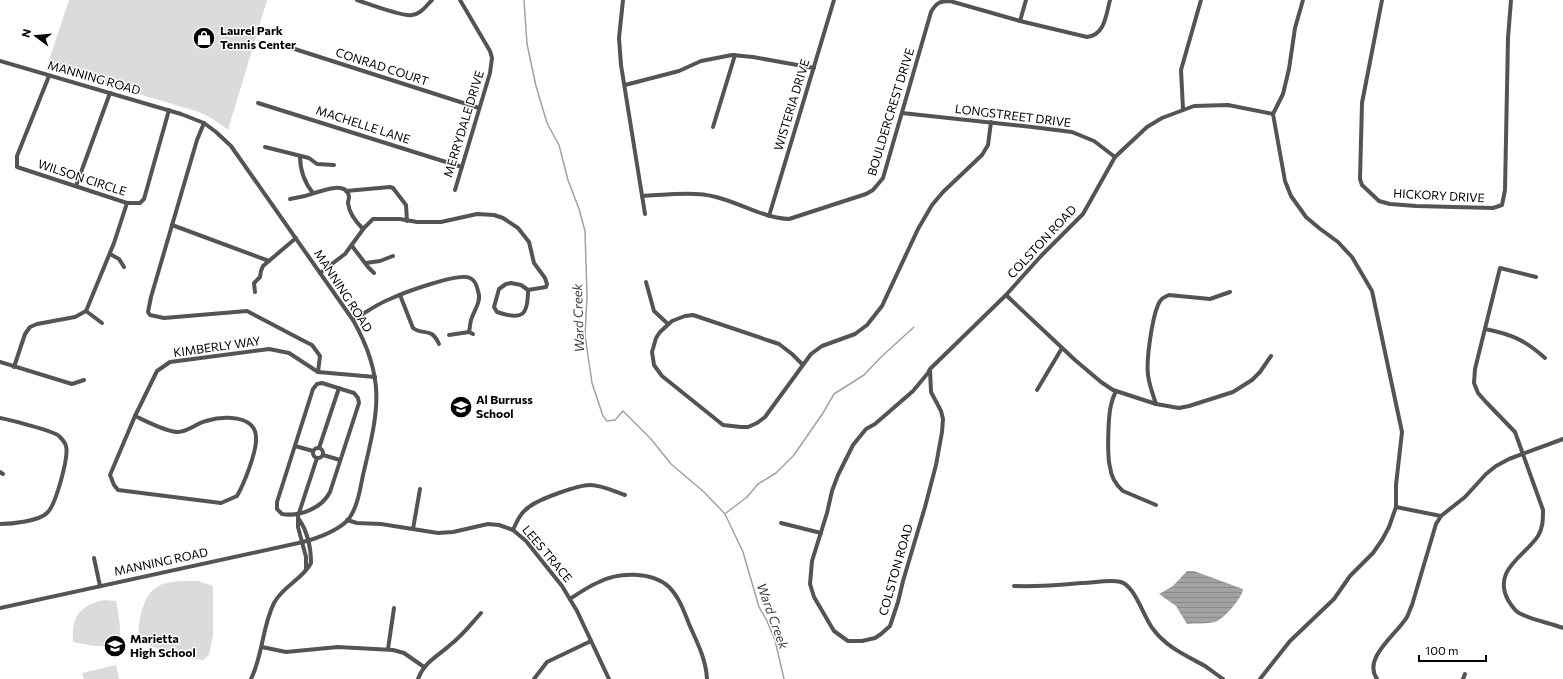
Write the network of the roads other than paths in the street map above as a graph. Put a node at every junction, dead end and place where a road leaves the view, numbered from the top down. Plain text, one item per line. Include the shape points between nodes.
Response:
1 (358, 0) edge
2 (432, 0) edge
3 (460, 0) edge
4 (624, 0) edge
5 (834, 0) edge
6 (1026, 0) edge
7 (1110, 0) edge
8 (1201, 0) edge
9 (1303, 0) edge
10 (1382, 0) edge
11 (1511, 0) edge
12 (1020, 21) junction
13 (279, 44) dead end
14 (735, 55) junction
15 (0, 61) edge
16 (814, 68) junction
17 (50, 76) junction
18 (625, 85) junction
19 (110, 93) junction
20 (258, 102) dead end
21 (479, 108) junction
22 (1183, 109) junction
23 (169, 110) junction
24 (902, 113) junction
25 (1273, 114) junction
26 (991, 122) junction
27 (204, 123) junction
28 (713, 127) dead end
29 (264, 147) dead end
30 (300, 156) junction
31 (1115, 157) junction
32 (334, 165) dead end
33 (462, 167) junction
34 (76, 186) junction
35 (454, 190) dead end
36 (346, 191) junction
37 (313, 193) junction
38 (642, 196) junction
39 (290, 199) dead end
40 (127, 203) junction
41 (645, 214) dead end
42 (769, 216) junction
43 (407, 221) junction
44 (172, 225) junction
45 (363, 230) junction
46 (296, 238) junction
47 (352, 246) junction
48 (110, 254) junction
49 (393, 256) dead end
50 (269, 261) junction
51 (366, 264) junction
52 (124, 267) dead end
53 (320, 273) junction
54 (374, 273) dead end
55 (1536, 277) dead end
56 (646, 282) dead end
57 (528, 290) junction
58 (255, 292) dead end
59 (1230, 292) dead end
60 (400, 295) junction
61 (1006, 295) junction
62 (86, 311) junction
63 (353, 320) junction
64 (102, 323) dead end
65 (668, 324) junction
66 (1485, 329) junction
67 (449, 334) dead end
68 (439, 344) dead end
69 (1062, 348) junction
70 (1271, 356) dead end
71 (1545, 358) dead end
72 (0, 362) edge
73 (802, 364) junction
74 (14, 367) junction
75 (930, 369) junction
76 (318, 372) junction
77 (375, 377) junction
78 (84, 380) dead end
79 (339, 388) junction
80 (1037, 390) dead end
81 (1116, 391) junction
82 (1156, 404) junction
83 (135, 416) junction
84 (0, 418) edge
85 (1563, 439) edge
86 (295, 446) junction
87 (319, 448) junction
88 (313, 451) junction
89 (1524, 454) junction
90 (323, 455) junction
91 (316, 458) junction
92 (340, 460) junction
93 (420, 489) dead end
94 (625, 495) dead end
95 (1156, 505) dead end
96 (1396, 507) junction
97 (299, 512) junction
98 (1441, 516) junction
99 (347, 520) junction
100 (781, 523) dead end
101 (0, 524) edge
102 (413, 529) junction
103 (513, 530) junction
104 (821, 533) junction
105 (305, 541) junction
106 (94, 558) dead end
107 (100, 586) junction
108 (1014, 586) dead end
109 (570, 599) junction
110 (0, 608) edge
111 (394, 608) dead end
112 (481, 613) dead end
113 (1563, 628) edge
114 (591, 641) junction
115 (262, 647) junction
116 (388, 650) junction
117 (424, 667) junction
118 (1465, 674) dead end
119 (251, 679) edge
120 (418, 679) edge
121 (534, 679) edge
122 (609, 679) edge
123 (708, 679) edge
124 (1223, 679) edge
125 (1260, 679) edge
126 (1377, 679) edge
127 (1463, 679) edge

1 - 2 street via 411,15 422,10
3 - 21 street, MERRYDALE DRIVE via 492,58
4 - 18 street via 619,38
5 - 16 street, WISTERIA DRIVE
6 - 12 street
7 - 12 street, BOULDERCREST DRIVE via 1100,31 1092,36
8 - 22 street via 1181,70
9 - 25 street via 1283,94
10 - 11 street, HICKORY DRIVE via 1362,103 1362,185 1379,201 1390,204 1481,208 1499,207 1503,201
12 - 24 street, BOULDERCREST DRIVE via 950,1 940,1 936,4
13 - 21 street, CONRAD COURT
14 - 16 street
14 - 18 street via 701,61 679,71
14 - 28 street
15 - 17 street, MANNING ROAD
16 - 42 street, WISTERIA DRIVE
17 - 19 street, MANNING ROAD
17 - 34 street, WILSON CIRCLE via 17,156 17,168
18 - 38 street
19 - 23 street, MANNING ROAD
19 - 34 street
20 - 33 street, MACHELLE LANE
21 - 33 street, MERRYDALE DRIVE
22 - 25 street, COLSTON ROAD via 1194,106 1228,106
22 - 31 street, COLSTON ROAD via 1147,127
23 - 27 street, MANNING ROAD
23 - 40 street, WILSON CIRCLE via 144,199 140,203
24 - 26 street, LONGSTREET DRIVE
24 - 42 street, BOULDERCREST DRIVE via 883,178 873,190 796,218 779,219
25 - 96 street via 1285,182 1291,196 1306,216 1352,256 1372,291 1402,432
26 - 31 street, LONGSTREET DRIVE via 1072,132 1094,141
26 - 73 street via 988,145 982,155 932,205 882,306 858,332 822,346
27 - 44 street
27 - 46 street, MANNING ROAD via 231,146
29 - 30 street
30 - 32 street via 309,158 317,164
30 - 37 street via 301,171
31 - 61 street, COLSTON ROAD via 1083,214
33 - 35 street, MERRYDALE DRIVE
34 - 40 street, WILSON CIRCLE
36 - 37 street via 333,187
36 - 43 street via 393,188 406,205
36 - 45 street via 354,220
37 - 39 street
38 - 41 street
38 - 42 street, BOULDERCREST DRIVE via 713,196
40 - 48 street
43 - 45 street via 377,218
43 - 57 street via 442,222 477,214 494,215 511,223 529,242 534,263 547,281 546,287
44 - 50 street
44 - 76 street, KIMBERLY WAY via 151,296 148,312 150,315 164,318 247,311 312,345 320,356
45 - 47 street
46 - 50 street
46 - 53 street, MANNING ROAD
47 - 51 street
47 - 53 street via 341,258
48 - 52 street via 119,259
48 - 62 street
49 - 51 street
50 - 58 street via 263,266 260,277 254,283
51 - 54 street
53 - 63 street, MANNING ROAD
55 - 66 street via 1500,268
56 - 65 street via 654,311
57 - 57 street via 511,283 501,286 494,307 498,312 509,316 523,314 528,305
59 - 82 street via 1210,299 1169,295 1160,301 1153,324 1148,357 1148,375
60 - 63 street
60 - 67 street via 456,277 470,278 475,282 479,292 477,306 471,319 471,333
60 - 68 street via 413,328 433,334
61 - 69 street
61 - 75 street, COLSTON ROAD
62 - 64 street
62 - 74 street via 75,318 30,327 25,334
63 - 77 street, MANNING ROAD via 366,347
65 - 73 street via 694,315 779,344
65 - 73 street via 656,338 652,352 654,365 662,376 724,425 748,427 765,418
66 - 71 street via 1516,338 1530,345
66 - 89 street via 1474,383 1485,401 1515,432
69 - 80 street
69 - 81 street
70 - 82 street via 1252,380 1233,392 1179,408
72 - 74 street
74 - 78 street via 72,384
75 - 104 street, COLSTON ROAD via 913,391 866,429 853,445 832,491
75 - 104 street, COLSTON ROAD via 931,392 943,419 936,465 890,626 876,638 848,641 834,631 823,615 810,584 812,561
76 - 77 street
76 - 83 street, KIMBERLY WAY via 289,353 269,349 170,362 157,371
77 - 99 street, MANNING ROAD via 377,398 374,428 356,502
79 - 86 street via 322,383 314,387
79 - 87 street
79 - 92 street via 354,393 359,401
81 - 82 street
81 - 95 street via 1111,405 1109,466 1112,475 1124,491
83 - 83 street, KIMBERLY WAY via 179,432 205,421 233,418 249,423 256,437 255,447 237,496 221,503 118,490 110,475
84 - 101 street via 57,434 66,444 58,491 48,513 40,518
85 - 89 street
86 - 88 street
86 - 97 street via 276,506 282,514
87 - 88 street
87 - 90 street
88 - 91 street
89 - 98 street via 1509,459 1486,474 1465,497
89 - 113 street via 1543,510 1543,519 1537,537 1510,567 1504,578 1506,596 1512,608 1520,613
90 - 91 street
90 - 92 street
91 - 97 street
92 - 97 street via 325,500 314,509
93 - 102 street
94 - 103 street via 590,485 578,486 529,507
96 - 98 street
96 - 125 street via 1389,527 1373,553 1350,576 1334,599 1290,642
97 - 105 street via 298,525
98 - 126 street via 1436,524 1412,605 1406,617 1376,655 1373,665
99 - 102 street, LEES TRACE via 352,523
99 - 105 street, MANNING ROAD via 329,533
100 - 104 street
102 - 103 street, LEES TRACE via 445,533 481,524 494,524
103 - 109 street, LEES TRACE via 531,547
105 - 107 street, MANNING ROAD
105 - 115 street via 306,569 275,601 269,613
106 - 107 street
107 - 110 street, MANNING ROAD
108 - 124 street via 1106,581 1123,583 1130,588 1145,617 1162,640
109 - 114 street, LEES TRACE
109 - 123 street via 599,582 625,575 635,574 663,582 682,606 700,648
111 - 116 street
112 - 117 street via 455,641
114 - 121 street via 548,662
114 - 122 street, LEES TRACE
115 - 116 street via 286,652 338,647
115 - 119 street
116 - 117 street via 404,653
117 - 120 street
118 - 127 street

